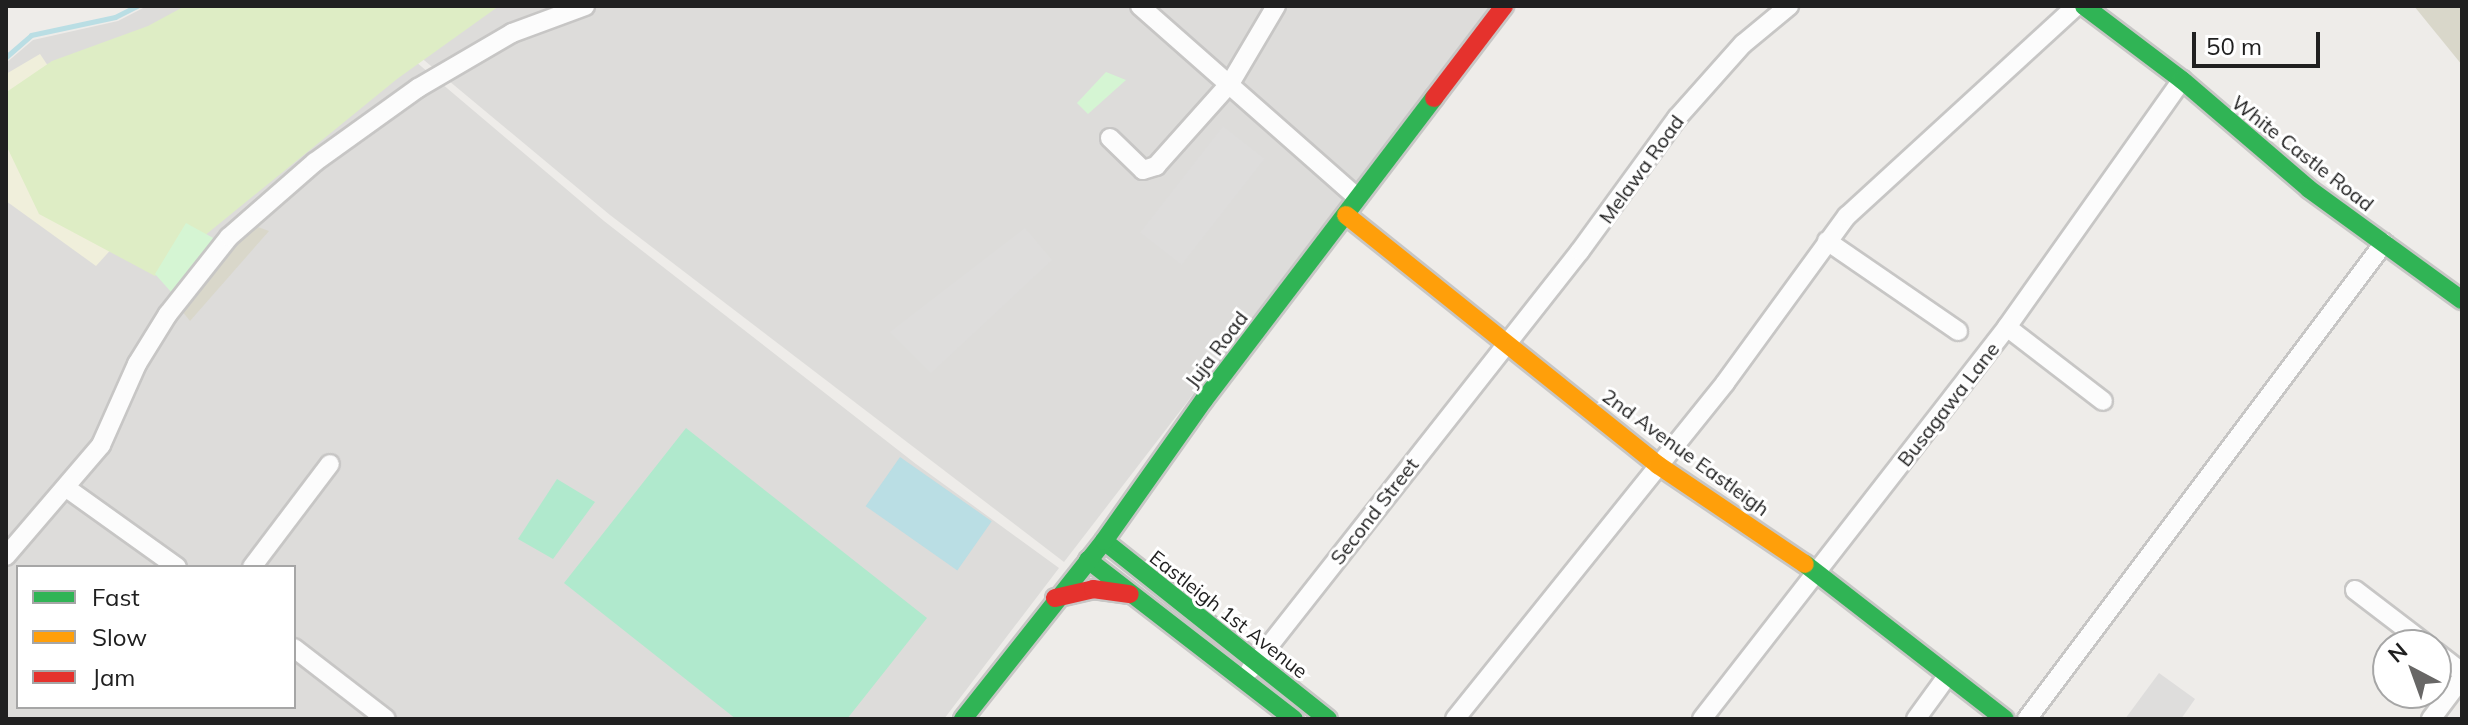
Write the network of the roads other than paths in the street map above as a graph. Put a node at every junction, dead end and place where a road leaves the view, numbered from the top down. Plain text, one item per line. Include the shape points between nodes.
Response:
1 (585, 6) edge
2 (1140, 6) edge
3 (1276, 6) edge
4 (1504, 6) edge
5 (1789, 6) edge
6 (2076, 6) edge
7 (2084, 6) edge
8 (2182, 80) junction
9 (1231, 82) junction
10 (1110, 138) dead end
11 (1358, 198) junction
12 (1346, 215) junction
13 (1827, 241) junction
14 (2384, 243) junction
15 (2462, 300) edge
16 (2007, 327) junction
17 (1958, 331) dead end
18 (1505, 344) junction
19 (2103, 401) dead end
20 (330, 464) dead end
21 (1658, 465) junction
22 (1147, 481) junction
23 (68, 489) junction
24 (1104, 541) junction
25 (6, 556) edge
26 (1088, 560) junction
27 (174, 565) edge
28 (254, 565) edge
29 (1817, 572) junction
30 (1145, 576) junction
31 (2355, 590) dead end
32 (1133, 594) junction
33 (1055, 598) junction
34 (2406, 629) edge
35 (296, 650) edge
36 (1249, 672) junction
37 (1948, 675) junction
38 (2462, 678) edge
39 (386, 719) edge
40 (963, 719) edge
41 (1294, 719) edge
42 (1328, 719) edge
43 (1455, 719) edge
44 (1702, 719) edge
45 (1916, 719) edge
46 (2005, 719) edge
47 (2027, 719) edge
48 (2431, 719) edge

1 - 23 street via 512,33 418,88 315,162 229,237 168,314 137,364 101,445
2 - 9 street
3 - 9 street
4 - 11 main road, Juja Road
5 - 18 street, Melawa Road via 1706,83
6 - 13 street via 1868,192
7 - 8 main road, White Castle Road
8 - 14 main road, White Castle Road via 2309,189
8 - 16 street, Busagawa Lane
9 - 10 street via 1148,170
9 - 11 street
11 - 12 main road, Juja Road
12 - 18 main road, 2nd Avenue Eastleigh
12 - 22 main road, Juja Road
13 - 17 street
13 - 21 street
14 - 15 main road, White Castle Road
14 - 47 street
16 - 19 street
16 - 29 street, Busagawa Lane
18 - 21 main road, 2nd Avenue Eastleigh
18 - 36 street, Second Street
20 - 28 street
21 - 29 main road, 2nd Avenue Eastleigh
21 - 43 street
22 - 24 main road, Juja Road
22 - 30 main road via 1128,530 1132,556
23 - 25 street
23 - 27 street
24 - 26 main road, Juja Road
24 - 30 main road, Eastleigh 1st Avenue
26 - 32 main road, Eastleigh 1st Avenue
26 - 33 main road, Juja Road
29 - 37 main road, 2nd Avenue Eastleigh
29 - 44 street, Busagawa Lane
30 - 36 main road, Eastleigh 1st Avenue
31 - 34 street
32 - 33 main road via 1093,589
32 - 36 main road, Eastleigh 1st Avenue
33 - 40 main road, Juja Road
35 - 39 street
36 - 41 main road, Eastleigh 1st Avenue
36 - 42 main road, Eastleigh 1st Avenue
37 - 45 street
37 - 46 main road, 2nd Avenue Eastleigh
38 - 48 street

